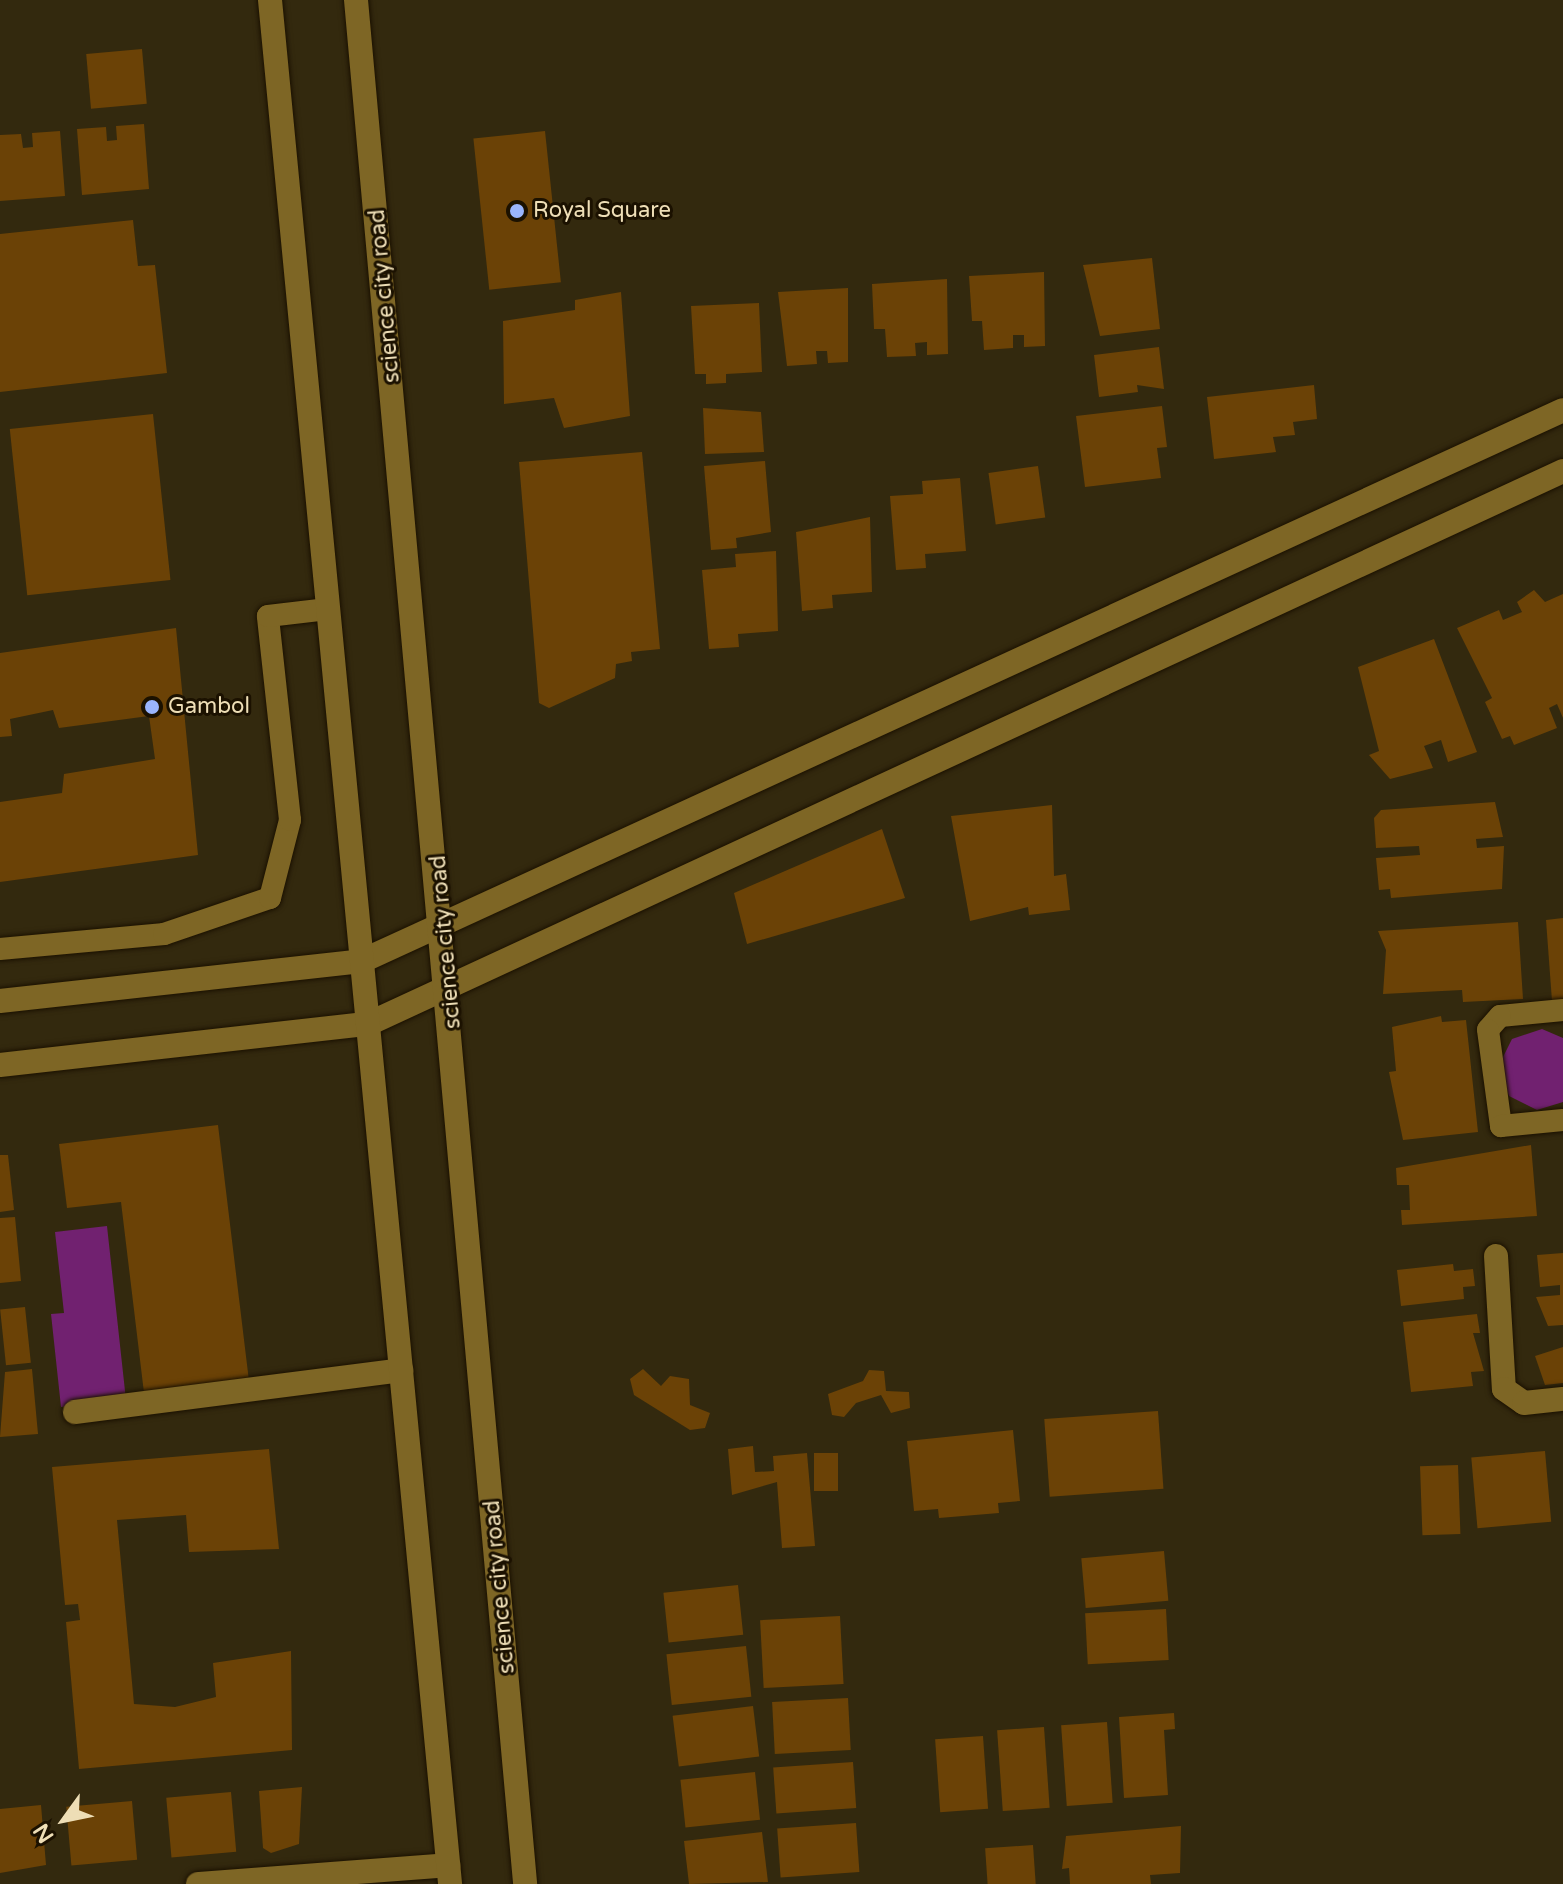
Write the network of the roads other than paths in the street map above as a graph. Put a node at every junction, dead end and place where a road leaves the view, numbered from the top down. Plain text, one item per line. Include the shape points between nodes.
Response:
1 (270, 0) edge
2 (356, 0) edge
3 (1563, 410) edge
4 (1563, 471) edge
5 (328, 609) junction
6 (444, 923) junction
7 (0, 949) edge
8 (362, 961) junction
9 (450, 987) junction
10 (0, 1001) edge
11 (1563, 1010) edge
12 (368, 1024) junction
13 (0, 1065) edge
14 (1563, 1120) edge
15 (1496, 1256) dead end
16 (401, 1370) junction
17 (1563, 1399) edge
18 (75, 1412) dead end
19 (449, 1874) edge
20 (198, 1884) edge
21 (525, 1884) edge

1 - 5 street
2 - 6 street, science city road
3 - 6 street
4 - 9 street
5 - 7 lane via 268,616 290,820 270,898 164,934
5 - 8 street
6 - 8 street
6 - 9 street, science city road
8 - 10 street
8 - 12 street
9 - 12 street
9 - 21 street, science city road
11 - 14 lane via 1500,1016 1488,1030 1501,1126
12 - 13 street
12 - 16 street
15 - 17 street via 1504,1389 1524,1403
16 - 18 street
16 - 19 street
19 - 20 street

